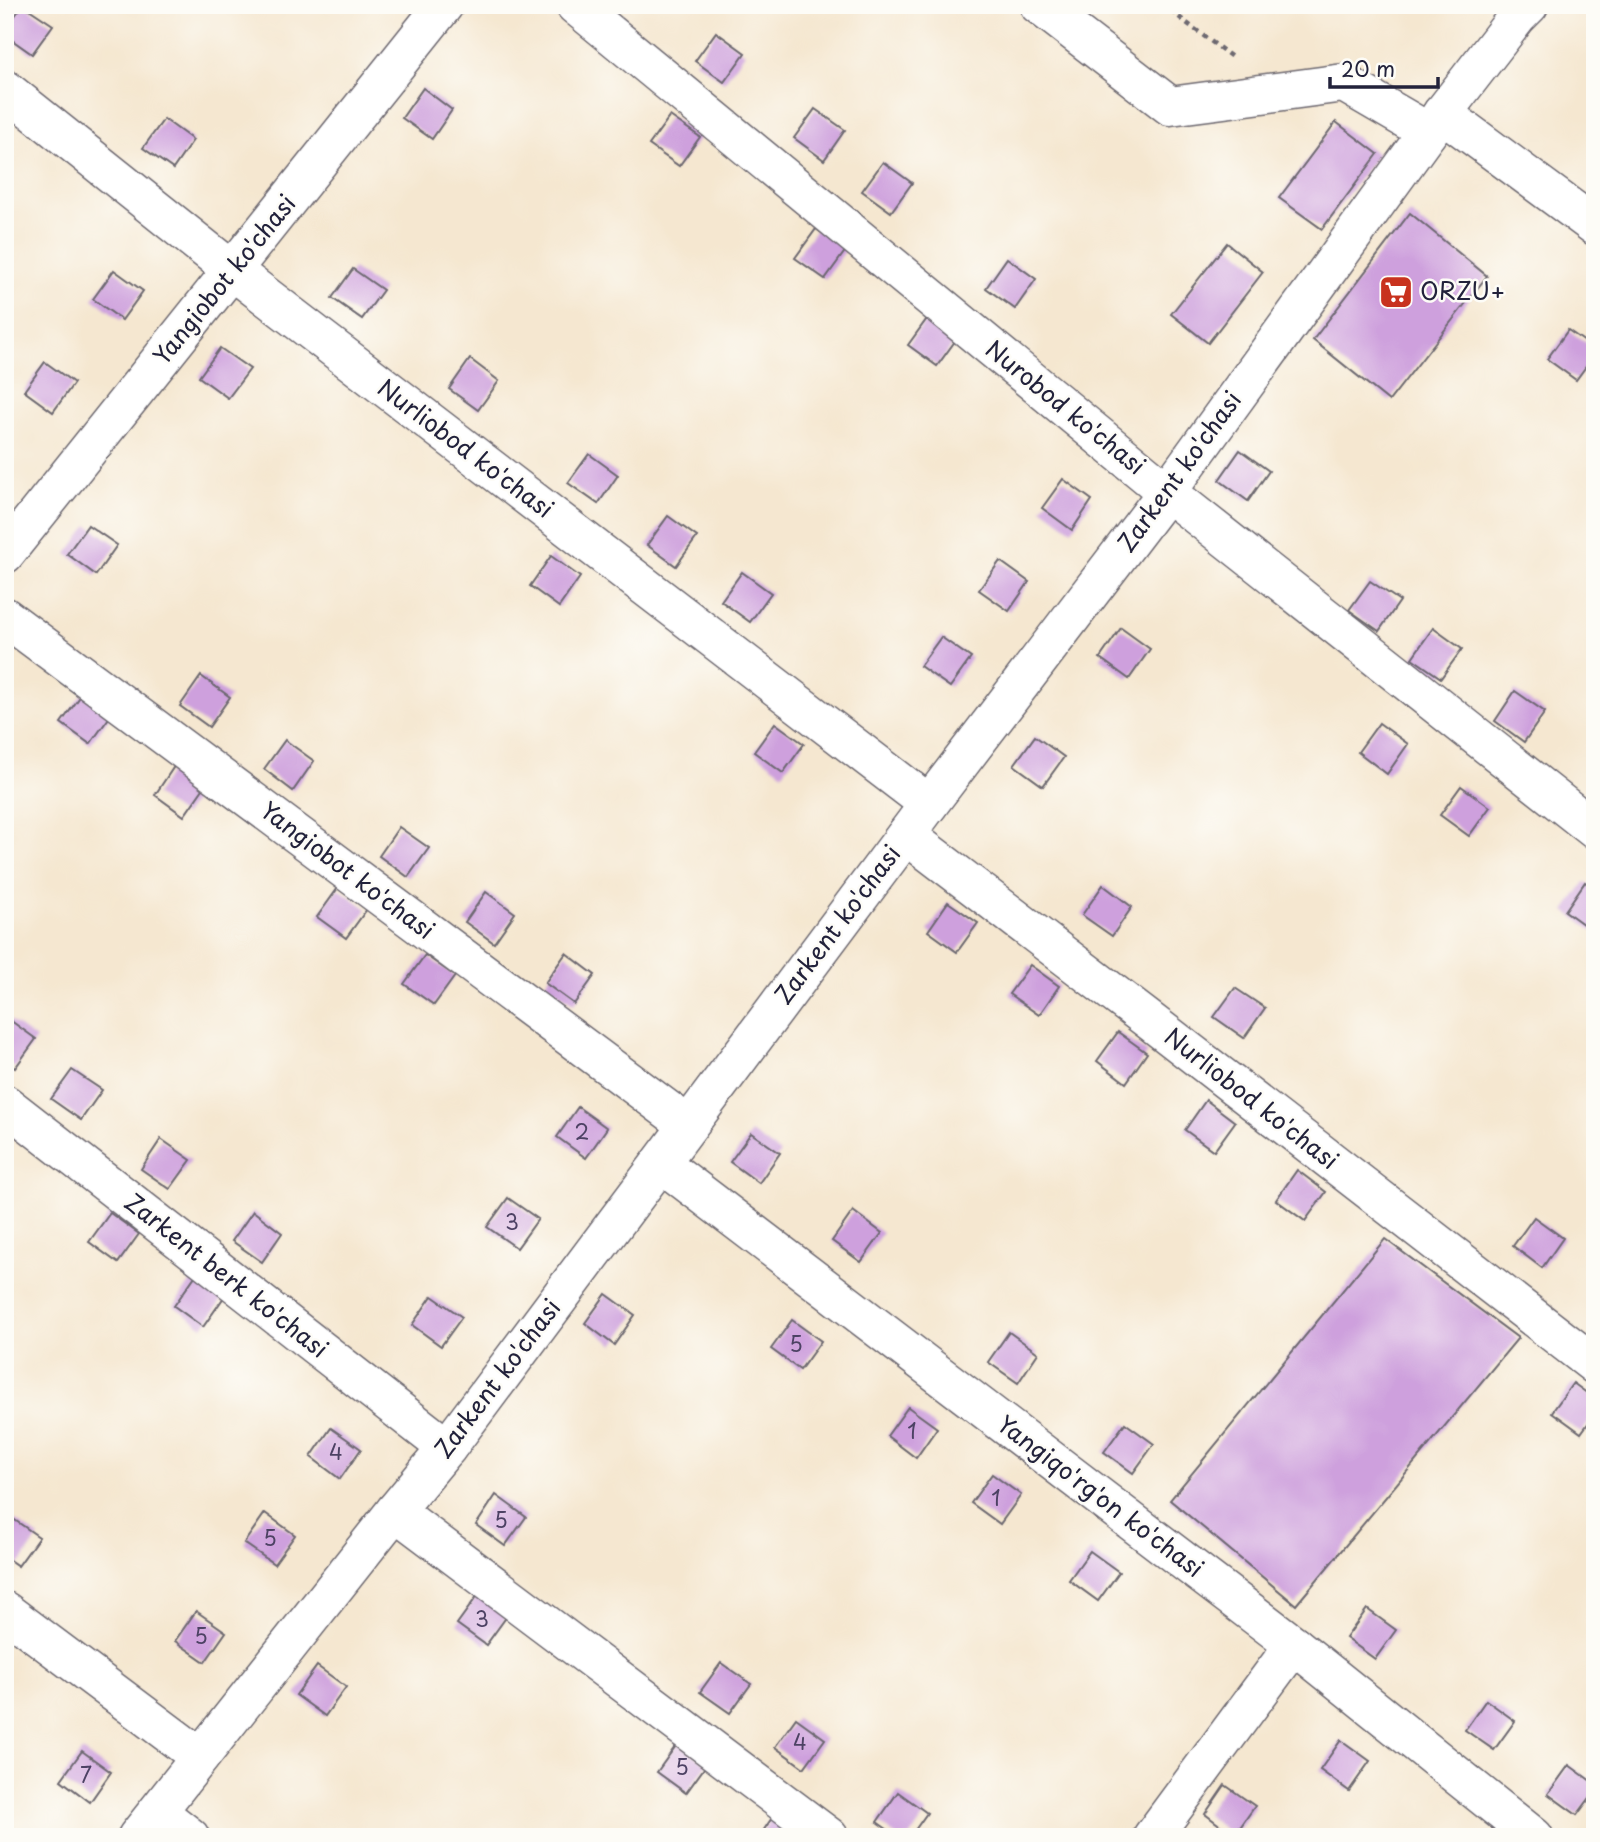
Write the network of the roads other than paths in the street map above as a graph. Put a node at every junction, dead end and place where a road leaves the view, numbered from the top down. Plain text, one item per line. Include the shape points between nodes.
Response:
1 (444, 5) edge
2 (575, 5) edge
3 (1039, 5) edge
4 (1529, 5) edge
5 (5, 89) edge
6 (1435, 122) junction
7 (1595, 226) edge
8 (233, 271) junction
9 (1167, 492) junction
10 (5, 554) edge
11 (5, 617) edge
12 (929, 804) junction
13 (1595, 830) edge
14 (906, 835) junction
15 (5, 1104) edge
16 (688, 1125) junction
17 (662, 1163) junction
18 (1595, 1365) edge
19 (447, 1448) junction
20 (395, 1511) junction
21 (5, 1611) edge
22 (1294, 1645) junction
23 (200, 1757) junction
24 (148, 1824) edge
25 (190, 1837) edge
26 (829, 1837) edge
27 (1152, 1837) edge
28 (1534, 1837) edge

1 - 8 street, Yangiobot ko'chasi
2 - 9 street, Nurobod ko'chasi
3 - 6 street via 1170,106 1344,83
4 - 6 street, Zarkent ko'chasi
5 - 8 street, Nurliobod ko'chasi
6 - 7 street
6 - 9 street, Zarkent ko'chasi
8 - 10 street, Yangiobot ko'chasi
8 - 12 street, Nurliobod ko'chasi
9 - 12 street, Zarkent ko'chasi
9 - 13 street, Nurobod ko'chasi
11 - 16 street, Yangiobot ko'chasi
12 - 14 street, Zarkent ko'chasi
14 - 16 street, Zarkent ko'chasi
14 - 18 street, Nurliobod ko'chasi
15 - 19 street, Zarkent berk ko'chasi
16 - 17 street, Zarkent ko'chasi
17 - 19 street, Zarkent ko'chasi
17 - 22 street, Yangiqo'rg'on ko'chasi
19 - 20 street, Zarkent ko'chasi
20 - 23 street, Zarkent ko'chasi
20 - 26 street
21 - 23 street
22 - 27 street
22 - 28 street, Yangiqo'rg'on ko'chasi
23 - 24 street, Zarkent ko'chasi
24 - 25 street

